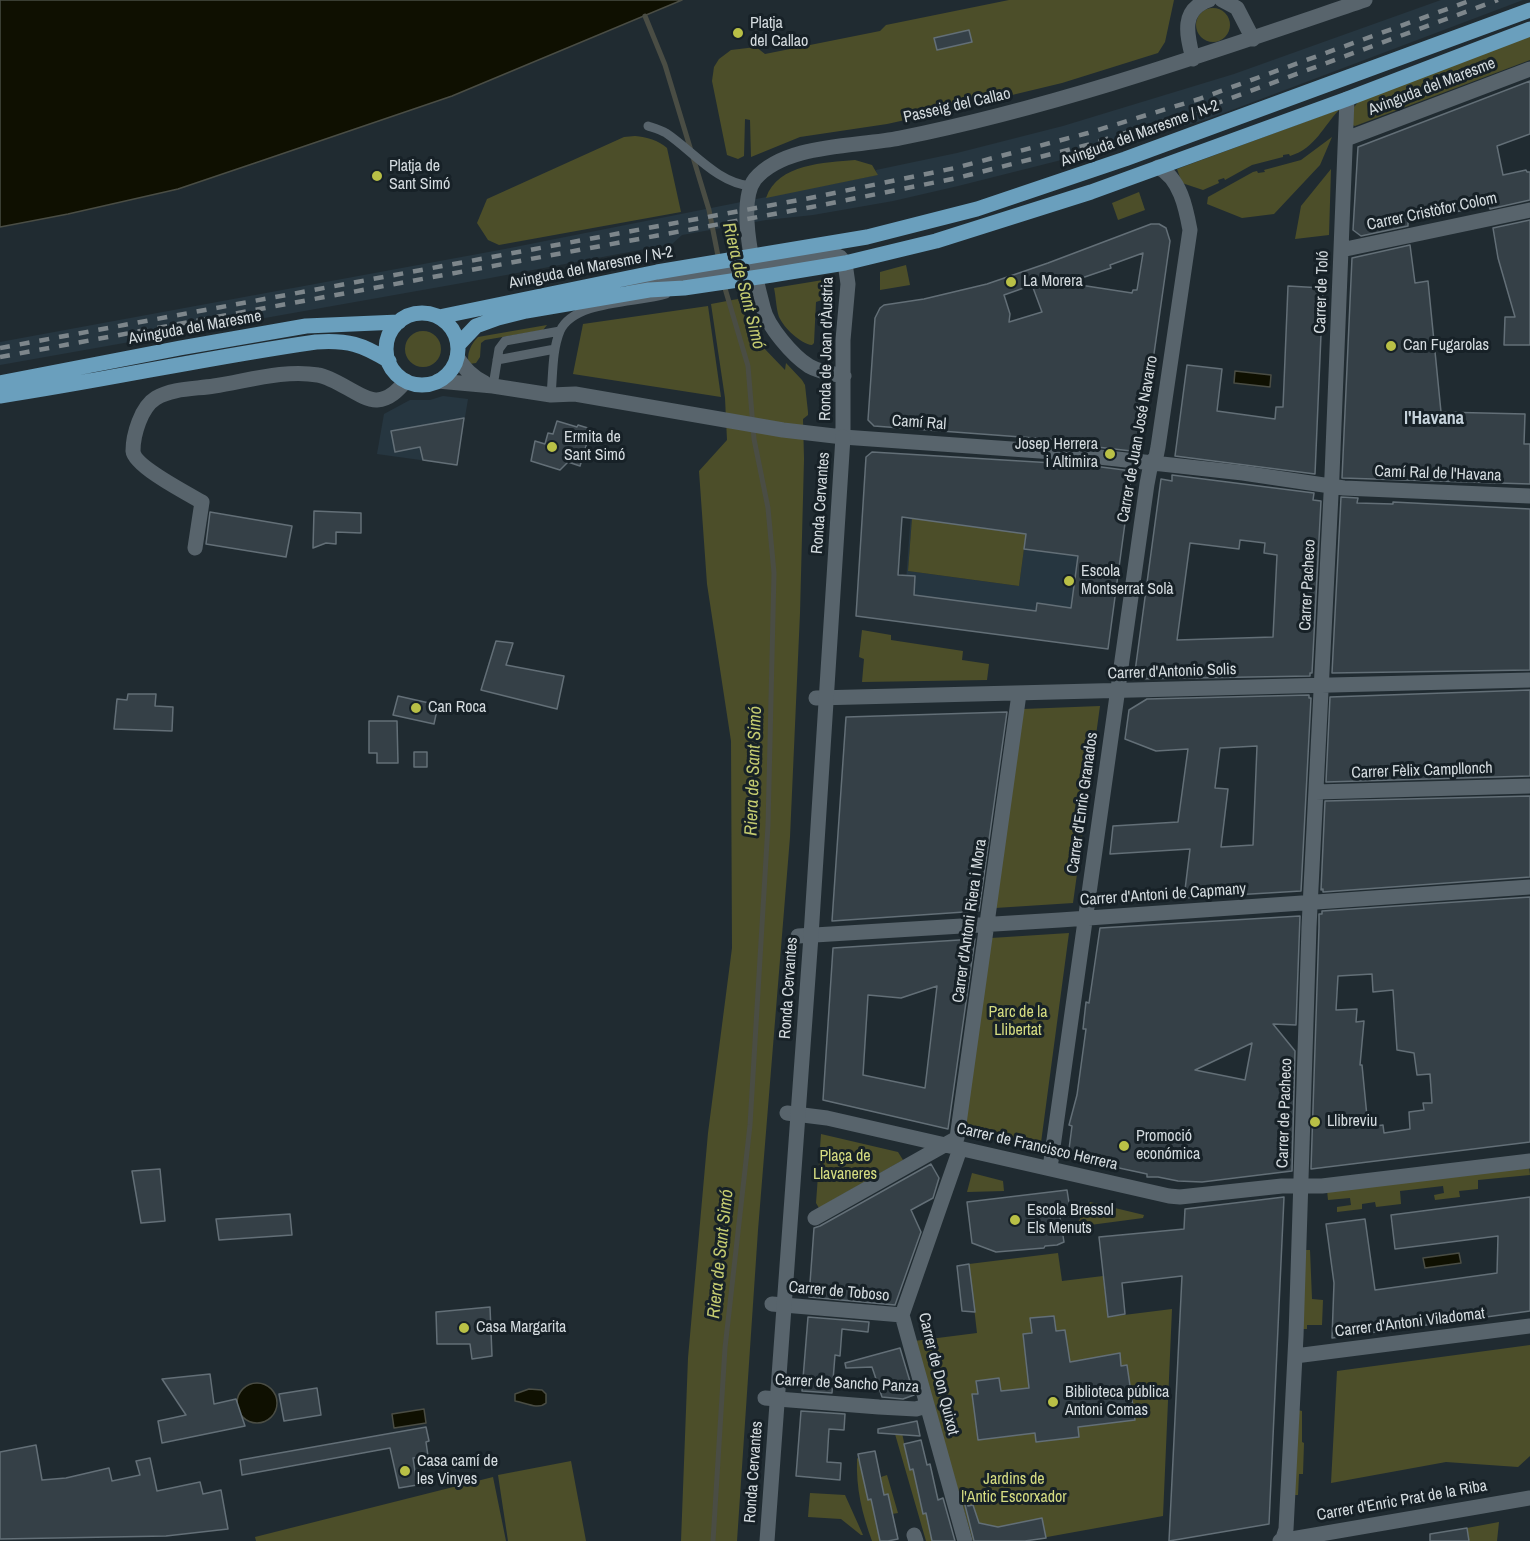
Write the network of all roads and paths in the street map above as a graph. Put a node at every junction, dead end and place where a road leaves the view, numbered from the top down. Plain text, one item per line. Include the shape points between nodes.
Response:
1 (1209, 0) edge
2 (1222, 0) edge
3 (1365, 0) edge
4 (1530, 10) edge
5 (1530, 29) edge
6 (1253, 39) junction
7 (1193, 59) junction
8 (1530, 69) edge
9 (1347, 99) junction
10 (648, 126) dead end
11 (1346, 139) junction
12 (1158, 168) junction
13 (751, 186) junction
14 (977, 209) junction
15 (1530, 210) edge
16 (1341, 250) junction
17 (845, 263) junction
18 (770, 264) junction
19 (702, 275) junction
20 (684, 288) junction
21 (439, 317) junction
22 (399, 322) junction
23 (561, 331) junction
24 (555, 350) junction
25 (458, 351) junction
26 (497, 360) junction
27 (388, 361) junction
28 (844, 376) junction
29 (406, 381) junction
30 (438, 381) junction
31 (0, 383) edge
32 (493, 386) junction
33 (550, 395) junction
34 (0, 396) edge
35 (843, 437) junction
36 (1151, 463) junction
37 (1338, 487) junction
38 (1530, 496) edge
39 (195, 548) dead end
40 (1530, 680) edge
41 (1321, 686) junction
42 (1118, 692) junction
43 (1018, 694) junction
44 (821, 698) junction
45 (1530, 786) edge
46 (1316, 792) junction
47 (1530, 887) edge
48 (1311, 903) junction
49 (1085, 918) junction
50 (988, 924) junction
51 (805, 936) junction
52 (792, 1113) junction
53 (945, 1145) junction
54 (960, 1149) junction
55 (1530, 1161) edge
56 (1050, 1168) junction
57 (1300, 1186) junction
58 (815, 1218) dead end
59 (778, 1304) junction
60 (902, 1315) junction
61 (1530, 1326) edge
62 (1295, 1356) junction
63 (771, 1399) junction
64 (926, 1406) junction
65 (1530, 1498) edge
66 (767, 1541) edge
67 (965, 1541) edge
68 (1281, 1541) edge

1 - 7 street via 1194,9 1188,20
2 - 6 street via 1237,8
3 - 6 street, Passeig del Callao
4 - 14 main road, Avinguda del Maresme / N-2 via 1125,159
5 - 9 main road, Avinguda del Maresme / N-2
6 - 7 street, Passeig del Callao
7 - 13 street, Passeig del Callao via 985,118 880,142 798,154 769,168
8 - 11 street, Avinguda del Maresme
9 - 11 street, Carrer de Toló
9 - 12 main road, Avinguda del Maresme / N-2
10 - 13 lane via 665,132 720,175 736,184
11 - 16 street, Carrer de Toló
12 - 17 main road, Avinguda del Maresme / N-2 via 977,229
12 - 36 street, Carrer de Juan José Navarro via 1173,178 1190,230 1158,447
13 - 28 street via 746,202 750,252 764,314 771,328 810,367
14 - 17 main road via 956,224 860,248
14 - 18 main road, Avinguda del Maresme / N-2
15 - 16 street, Carrer Cristòfor Colom
16 - 37 street, Carrer de Toló
17 - 18 main road, Avinguda del Maresme / N-2
17 - 28 street, Ronda de Joan d'Àustria via 848,284
18 - 19 main road, Avinguda del Maresme / N-2
18 - 19 main road, Avinguda del Maresme / N-2
19 - 20 main road, Avinguda del Maresme / N-2
19 - 21 main road, Avinguda del Maresme / N-2 via 657,272
20 - 23 lane via 651,299 580,311
20 - 25 main road, Avinguda del Maresme / N-2 via 649,290 498,318 476,326
21 - 22 main road via 425,313
21 - 25 main road via 454,332
22 - 27 main road via 387,340
22 - 31 main road, Avinguda del Maresme via 306,326
23 - 24 lane
23 - 26 lane via 505,341
24 - 26 lane
24 - 33 lane
25 - 30 main road via 447,374
25 - 32 street, Camí Ral via 474,378
26 - 32 lane
27 - 29 main road
27 - 34 main road via 366,348 339,340
28 - 35 street, Ronda de Joan d'Àustria
29 - 30 main road
29 - 39 street via 395,392 377,400 331,378 304,373 177,391 155,399 136,430 133,452 147,468 202,502
30 - 32 street, Camí Ral
32 - 33 street, Camí Ral
33 - 35 street, Camí Ral via 575,394
35 - 36 street, Camí Ral
35 - 44 street, Ronda Cervantes
36 - 37 street, Camí Ral
36 - 42 street, Carrer de Juan José Navarro
37 - 38 street, Camí Ral de l'Havana
37 - 41 street, Carrer Pacheco
40 - 41 street, Carrer d'Antonio Solis
41 - 42 street, Carrer d'Antonio Solis
41 - 46 street, Carrer de Pacheco
42 - 43 street, Carrer d'Antonio Solis
42 - 49 street, Carrer d'Enric Granados
43 - 44 street, Carrer d'Antonio Solis
43 - 50 street, Carrer d'Antoni Riera i Mora
44 - 51 street, Ronda Cervantes
45 - 46 street, Carrer Fèlix Campllonch
46 - 48 street, Carrer de Pacheco
47 - 48 street, Carrer d'Antoni de Capmany
48 - 49 street, Carrer d'Antoni de Capmany
48 - 57 street, Carrer de Pacheco
49 - 50 street, Carrer d'Antoni de Capmany
49 - 56 street, Carrer d'Enric Granados
50 - 51 street, Carrer d'Antoni de Capmany
50 - 53 street, Carrer d'Antoni Riera i Mora via 957,1138
51 - 52 street, Ronda Cervantes
52 - 53 street, Carrer de Francisco Herrera
52 - 59 street, Ronda Cervantes
53 - 54 street, Carrer de Francisco Herrera
53 - 58 street
54 - 56 street, Carrer de Francisco Herrera
54 - 60 street, Carrer de Don Quixot
55 - 57 street, Carrer de Francisco Herrera
56 - 57 street, Carrer de Francisco Herrera via 1169,1196
57 - 62 street, Carrer de Pacheco
59 - 60 street, Carrer de Toboso
59 - 63 street, Ronda Cervantes
60 - 64 street, Carrer de Don Quixot
61 - 62 street, Carrer d'Antoni Viladomat
62 - 68 street, Carrer de Pacheco via 1286,1529
63 - 64 street, Carrer de Sancho Panza via 907,1409
63 - 66 street, Ronda Cervantes
64 - 67 street, Carrer de Don Quixot
65 - 68 street, Carrer d'Enric Prat de la Riba

